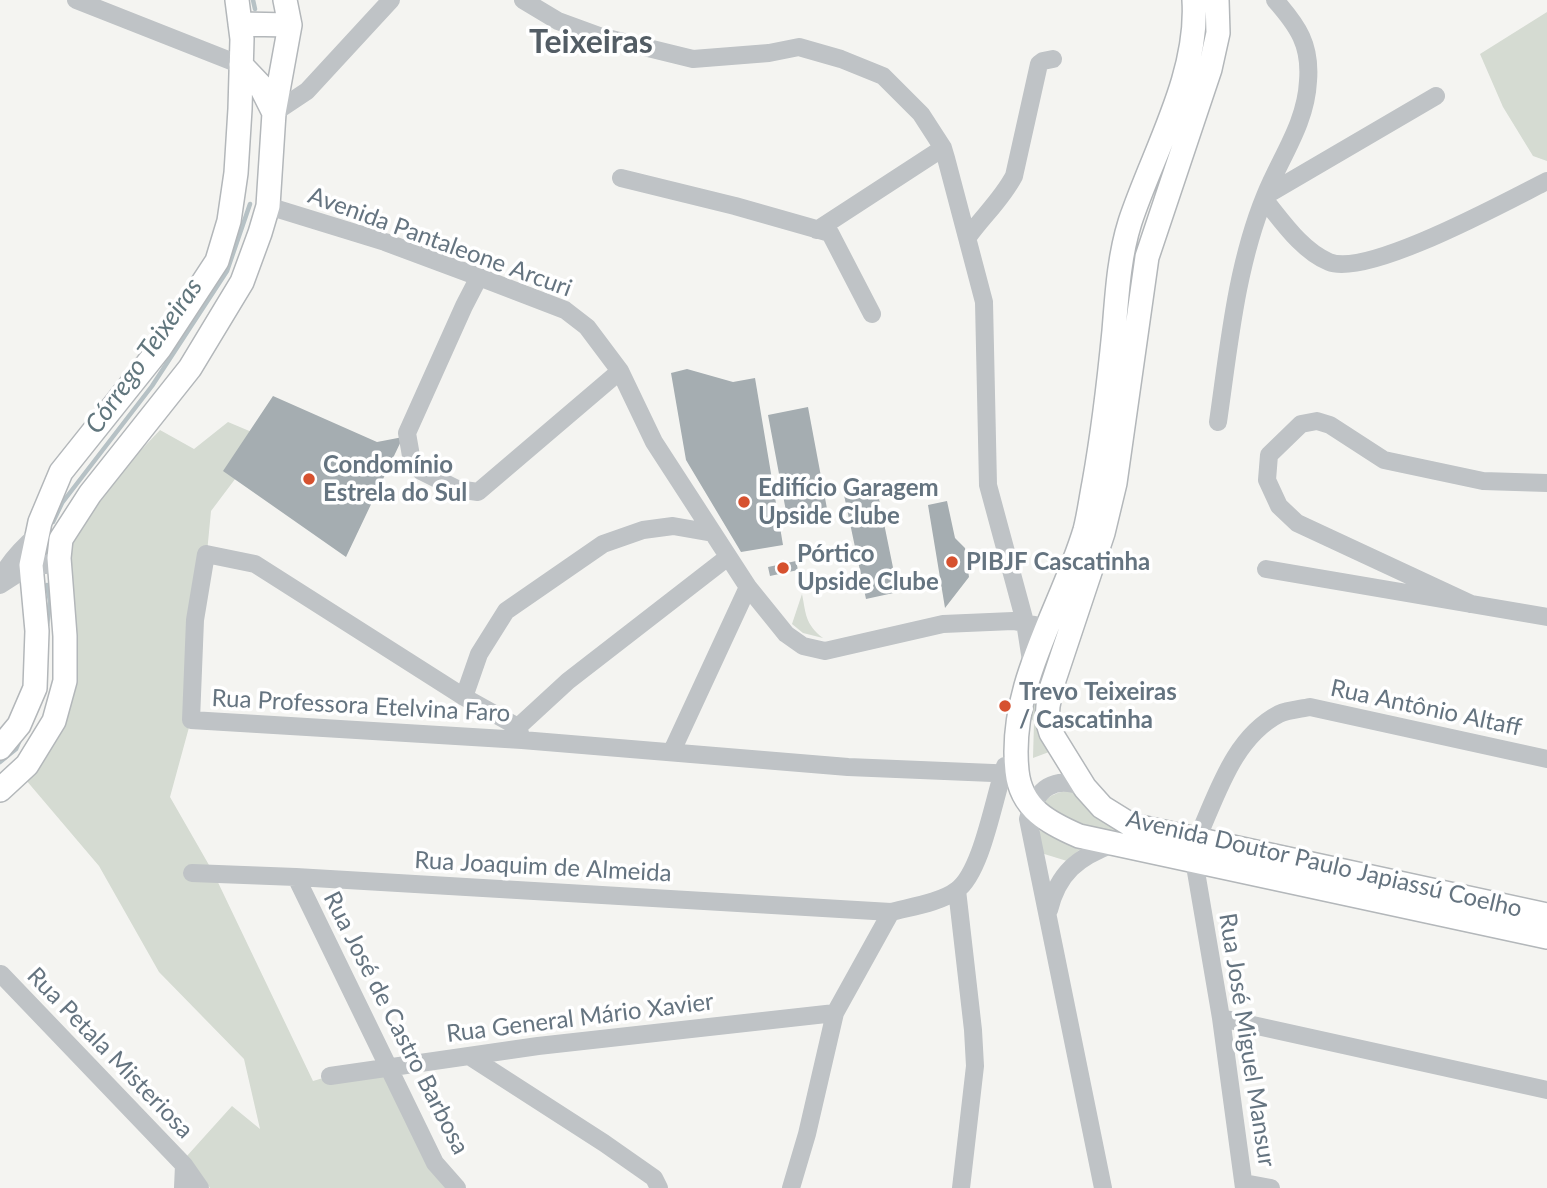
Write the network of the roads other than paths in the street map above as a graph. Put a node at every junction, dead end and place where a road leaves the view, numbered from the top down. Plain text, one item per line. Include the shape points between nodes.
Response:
1 (76, 0) edge
2 (237, 0) edge
3 (285, 0) edge
4 (299, 0) edge
5 (391, 0) edge
6 (523, 0) edge
7 (1194, 0) edge
8 (1217, 0) edge
9 (1275, 0) edge
10 (240, 24) junction
11 (290, 25) junction
12 (1054, 59) dead end
13 (241, 65) junction
14 (1436, 96) dead end
15 (274, 113) junction
16 (943, 148) junction
17 (236, 173) junction
18 (621, 178) dead end
19 (1547, 181) edge
20 (1264, 198) junction
21 (268, 206) junction
22 (817, 230) junction
23 (968, 237) junction
24 (479, 277) junction
25 (872, 314) dead end
26 (620, 371) junction
27 (1218, 422) dead end
28 (1547, 483) edge
29 (713, 533) junction
30 (37, 535) junction
31 (60, 548) junction
32 (728, 557) junction
33 (32, 565) junction
34 (1266, 569) dead end
35 (0, 583) edge
36 (748, 587) junction
37 (1471, 604) junction
38 (1547, 617) edge
39 (1036, 626) junction
40 (464, 697) junction
41 (520, 733) junction
42 (0, 748) edge
43 (672, 751) junction
44 (1547, 760) edge
45 (1010, 774) junction
46 (1080, 781) junction
47 (0, 790) edge
48 (1032, 806) junction
49 (1113, 844) junction
50 (1196, 849) junction
51 (1227, 867) junction
52 (192, 873) dead end
53 (296, 877) junction
54 (957, 890) junction
55 (1201, 900) junction
56 (1543, 910) edge
57 (891, 912) junction
58 (1049, 914) junction
59 (1547, 937) edge
60 (1, 974) edge
61 (835, 1013) junction
62 (1221, 1018) junction
63 (469, 1056) junction
64 (390, 1067) junction
65 (330, 1076) dead end
66 (1547, 1090) edge
67 (184, 1165) junction
68 (1244, 1185) edge
69 (183, 1188) edge
70 (200, 1188) edge
71 (457, 1188) edge
72 (659, 1188) edge
73 (791, 1188) edge
74 (961, 1188) edge
75 (1103, 1188) edge
76 (1271, 1188) edge

1 - 13 street
2 - 10 main road
3 - 11 main road
4 - 11 street
5 - 15 street via 306,91
6 - 16 street via 558,21 599,36 693,59 799,47 841,58 883,76 921,114
7 - 39 main road via 1189,60 1121,259 1108,390 1085,528 1066,585
8 - 46 main road, Avenida Doutor Paulo Japiassú Coelho via 1210,69 1147,257 1115,483 1103,533 1052,686 1047,720
9 - 20 street via 1301,32 1308,56 1308,82 1289,148
10 - 11 main road
10 - 13 main road
11 - 15 main road
12 - 23 street via 1039,64 1014,176
13 - 15 main road via 260,85
13 - 17 main road
14 - 20 street
15 - 21 main road
16 - 22 street
16 - 23 street
17 - 21 main road via 258,204
17 - 30 main road via 217,261 160,348 61,472
18 - 22 street
19 - 20 street via 1417,245 1367,261 1331,264 1306,248
20 - 27 street via 1240,275
21 - 24 street, Avenida Pantaleone Arcuri
21 - 31 main road via 242,282 197,357 90,494
22 - 25 street via 830,233
23 - 39 street via 984,302 988,485
24 - 26 street, Avenida Pantaleone Arcuri via 565,310 587,327
24 - 26 street via 407,433 411,456 421,471 457,489 478,492
26 - 29 street, Avenida Pantaleone Arcuri via 654,442
28 - 37 street via 1483,481 1384,460 1317,421 1301,424 1269,455 1267,480 1279,506 1297,523
29 - 32 street, Avenida Pantaleone Arcuri
29 - 40 street via 673,526 643,530 603,544 506,611 479,654
30 - 31 street via 46,532
30 - 33 main road
30 - 35 street via 10,564
31 - 33 street via 46,565
31 - 47 main road via 65,681 54,721 27,765
32 - 36 street, Avenida Pantaleone Arcuri
32 - 41 street via 568,681
33 - 35 street
33 - 42 main road via 35,688 19,725
34 - 37 street
36 - 39 street, Avenida Pantaleone Arcuri via 786,634 803,646 825,651 943,624 1013,621
36 - 43 street
37 - 38 street
39 - 45 main road
39 - 46 main road via 1054,635 1055,643 1041,689 1041,724 1058,758
40 - 41 street, Rua Professora Etelvina Faro
40 - 41 street, Rua Professora Etelvina Faro via 255,564 206,554 195,620 191,720
41 - 43 street, Rua Professora Etelvina Faro
43 - 45 street, Rua Professora Etelvina Faro via 848,767
44 - 50 street, Rua Antônio Altaff via 1310,707 1280,713 1250,735 1230,766
45 - 48 main road
45 - 54 street via 972,872
46 - 48 street via 1054,784 1036,797
46 - 50 main road, Avenida Doutor Paulo Japiassú Coelho via 1102,807 1131,825
48 - 49 main road, Avenida Doutor Paulo Japiassú Coelho via 1050,824
48 - 58 street via 1028,819
49 - 50 main road, Avenida Doutor Paulo Japiassú Coelho
49 - 58 street via 1069,870 1054,890
50 - 51 main road, Avenida Doutor Paulo Japiassú Coelho
50 - 55 street, Rua José Miguel Mansur
50 - 56 main road, Avenida Doutor Paulo Japiassú Coelho
51 - 55 street, Rua José Miguel Mansur via 1212,878
51 - 59 main road, Avenida Doutor Paulo Japiassú Coelho
52 - 53 street, Rua Joaquim de Almeida
53 - 57 street, Rua Joaquim de Almeida
53 - 64 street, Rua José de Castro Barbosa
54 - 57 street, Rua Joaquim de Almeida
54 - 74 street via 975,1066
55 - 62 street, Rua José Miguel Mansur
57 - 61 street
58 - 75 street
60 - 67 street, Rua Petala Misteriosa
61 - 63 street, Rua General Mário Xavier
61 - 73 street
62 - 66 street
62 - 68 street, Rua José Miguel Mansur
63 - 64 street, Rua General Mário Xavier
63 - 72 street via 604,1143 654,1178
64 - 65 street, Rua General Mário Xavier
64 - 71 street, Rua José de Castro Barbosa via 435,1163
67 - 69 street
67 - 70 street, Rua Petala Misteriosa
68 - 76 street

